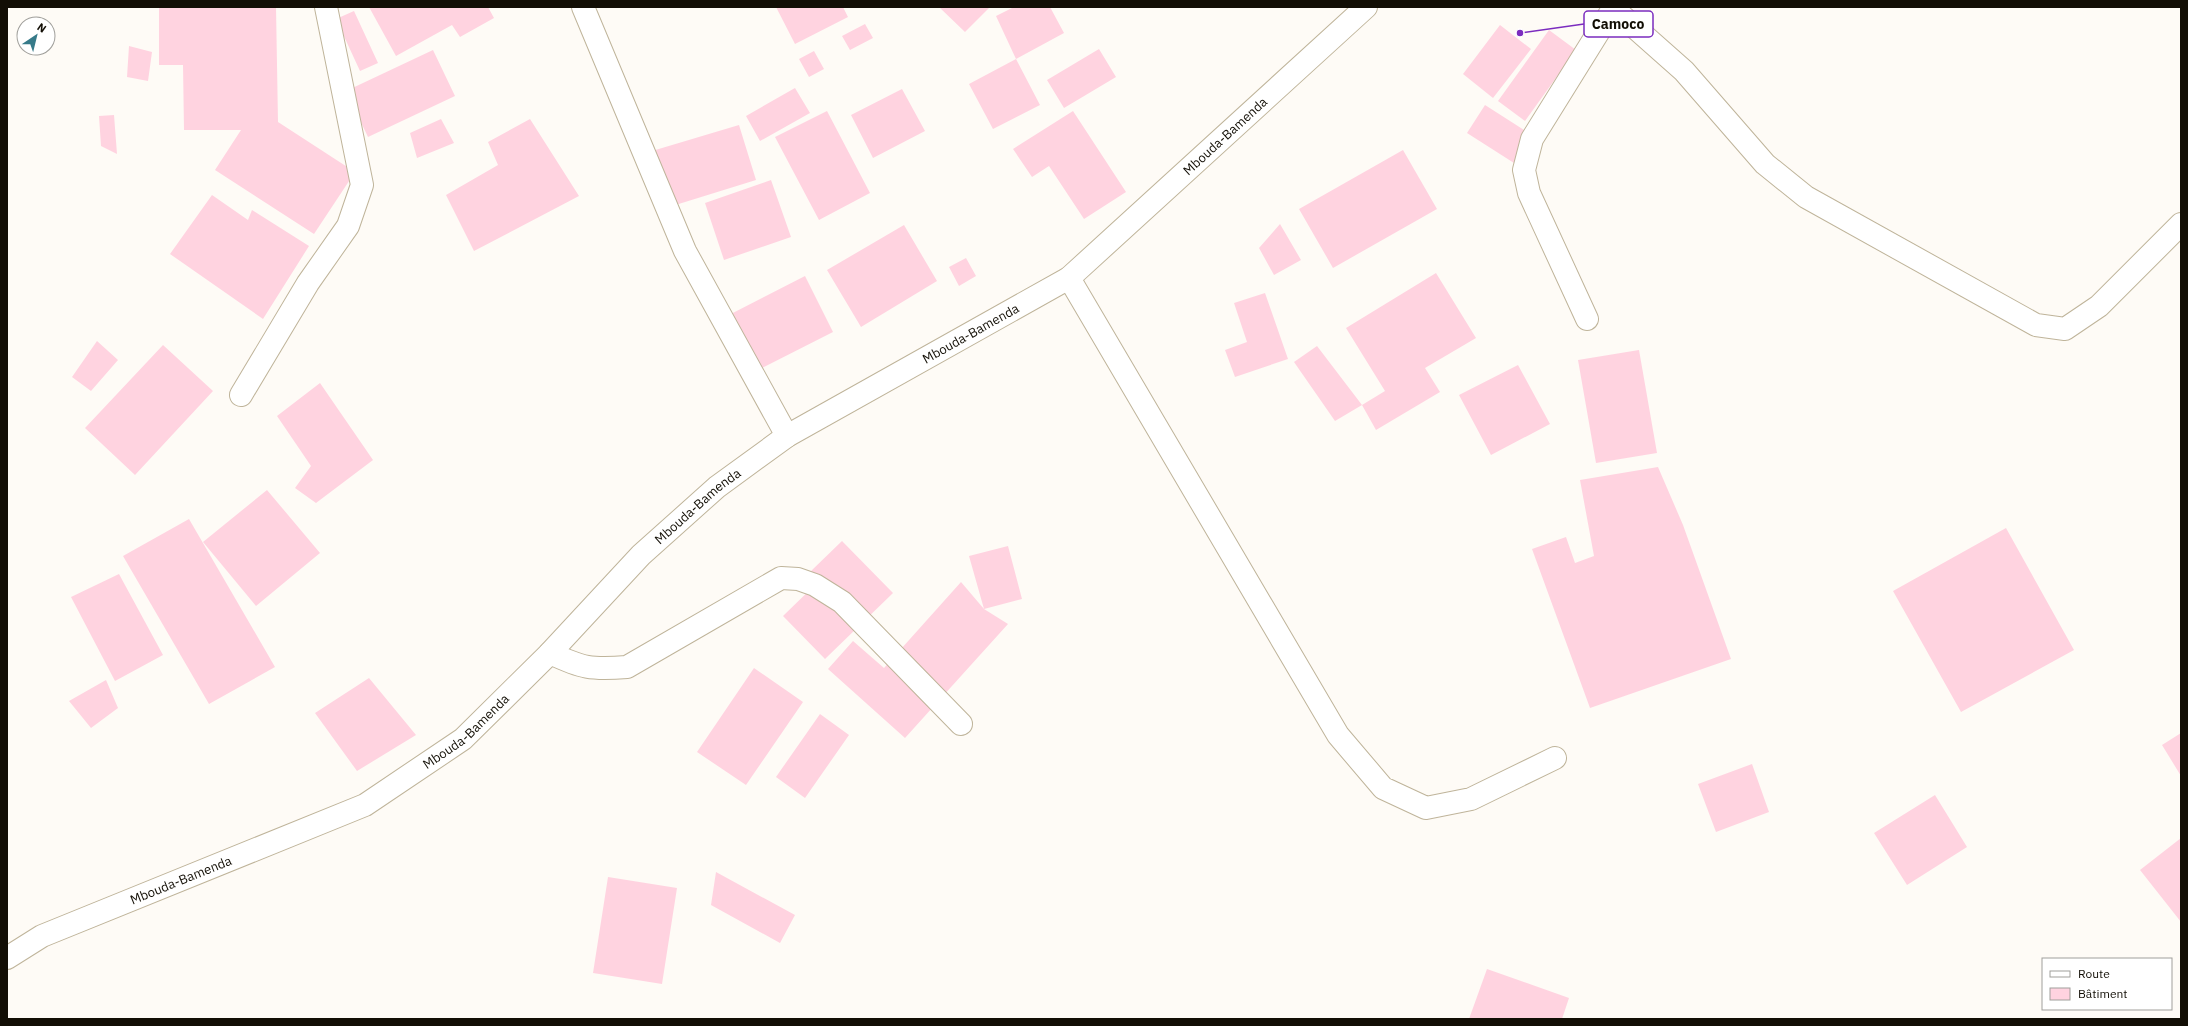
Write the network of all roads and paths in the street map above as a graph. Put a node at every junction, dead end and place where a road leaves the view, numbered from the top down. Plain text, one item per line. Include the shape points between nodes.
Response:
1 (326, 7) edge
2 (583, 7) edge
3 (1366, 7) edge
4 (1614, 8) edge
5 (2181, 224) edge
6 (1069, 278) junction
7 (1587, 319) dead end
8 (241, 396) dead end
9 (787, 436) junction
10 (550, 653) junction
11 (961, 724) dead end
12 (1555, 758) dead end
13 (7, 958) edge

1 - 8 main road via 362,185 348,226 308,283
2 - 9 main road via 685,251
3 - 6 main road, Mbouda-Bamenda
4 - 5 main road via 1684,70 1765,164 1806,197 2036,325 2065,329 2099,306
4 - 7 main road via 1532,139 1524,170 1529,193
6 - 9 main road, Mbouda-Bamenda
6 - 12 main road via 1338,735 1383,788 1426,808 1471,799
9 - 10 main road, Mbouda-Bamenda via 717,487 641,555
10 - 11 main road via 579,666 600,670 627,668 781,578 798,578 842,602
10 - 13 main road, Mbouda-Bamenda via 463,739 365,805 42,936

